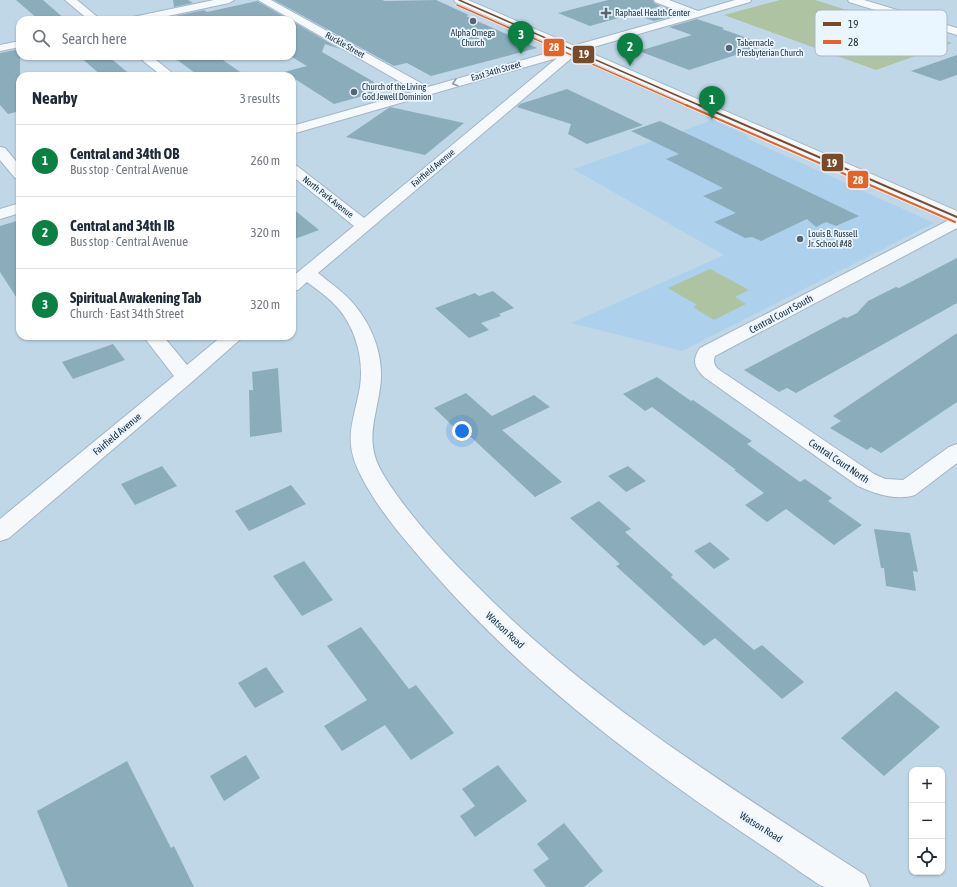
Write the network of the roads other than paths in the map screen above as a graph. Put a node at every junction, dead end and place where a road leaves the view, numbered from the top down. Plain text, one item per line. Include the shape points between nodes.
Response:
1 (70, 0) edge
2 (229, 0) edge
3 (263, 0) edge
4 (460, 0) edge
5 (658, 0) edge
6 (746, 0) edge
7 (853, 0) edge
8 (886, 10) edge
9 (697, 14) junction
10 (91, 16) edge
11 (153, 16) edge
12 (292, 16) edge
13 (296, 18) edge
14 (947, 29) edge
15 (957, 32) edge
16 (16, 45) edge
17 (0, 48) edge
18 (573, 49) junction
19 (149, 60) edge
20 (165, 72) edge
21 (426, 91) junction
22 (296, 129) edge
23 (0, 151) edge
24 (16, 170) edge
25 (296, 172) edge
26 (16, 209) edge
27 (0, 214) edge
28 (957, 217) edge
29 (957, 222) edge
30 (364, 226) junction
31 (306, 273) junction
32 (296, 282) edge
33 (156, 340) edge
34 (229, 340) edge
35 (186, 377) junction
36 (785, 424) joint
37 (957, 452) edge
38 (0, 532) edge
39 (853, 887) edge

1 - 10 street
2 - 11 street
3 - 12 street, Ruckle Street
4 - 18 street
5 - 9 street
6 - 9 street, East 34th Street
7 - 8 street
9 - 18 street, East 34th Street
13 - 21 street, Ruckle Street
14 - 15 street
16 - 17 street
18 -> 21 street, East 34th Street
18 - 28 street
18 - 30 street, Fairfield Avenue
19 - 20 street
21 - 22 street, East 34th Street
23 - 24 street
25 - 30 street, North Park Avenue
26 - 27 street
29 - 36 street, Central Court South via 705,354 704,364 709,372
30 - 31 street, Fairfield Avenue
31 - 32 street, Fairfield Avenue
31 - 39 street, Watson Road via 348,309 362,332 367,347 371,375 361,437 370,472 426,547 464,590 511,636 593,706 676,770
33 - 35 street
34 - 35 street, Fairfield Avenue
35 - 38 street, Fairfield Avenue
36 - 37 street, Central Court North via 866,480 882,488 907,489

